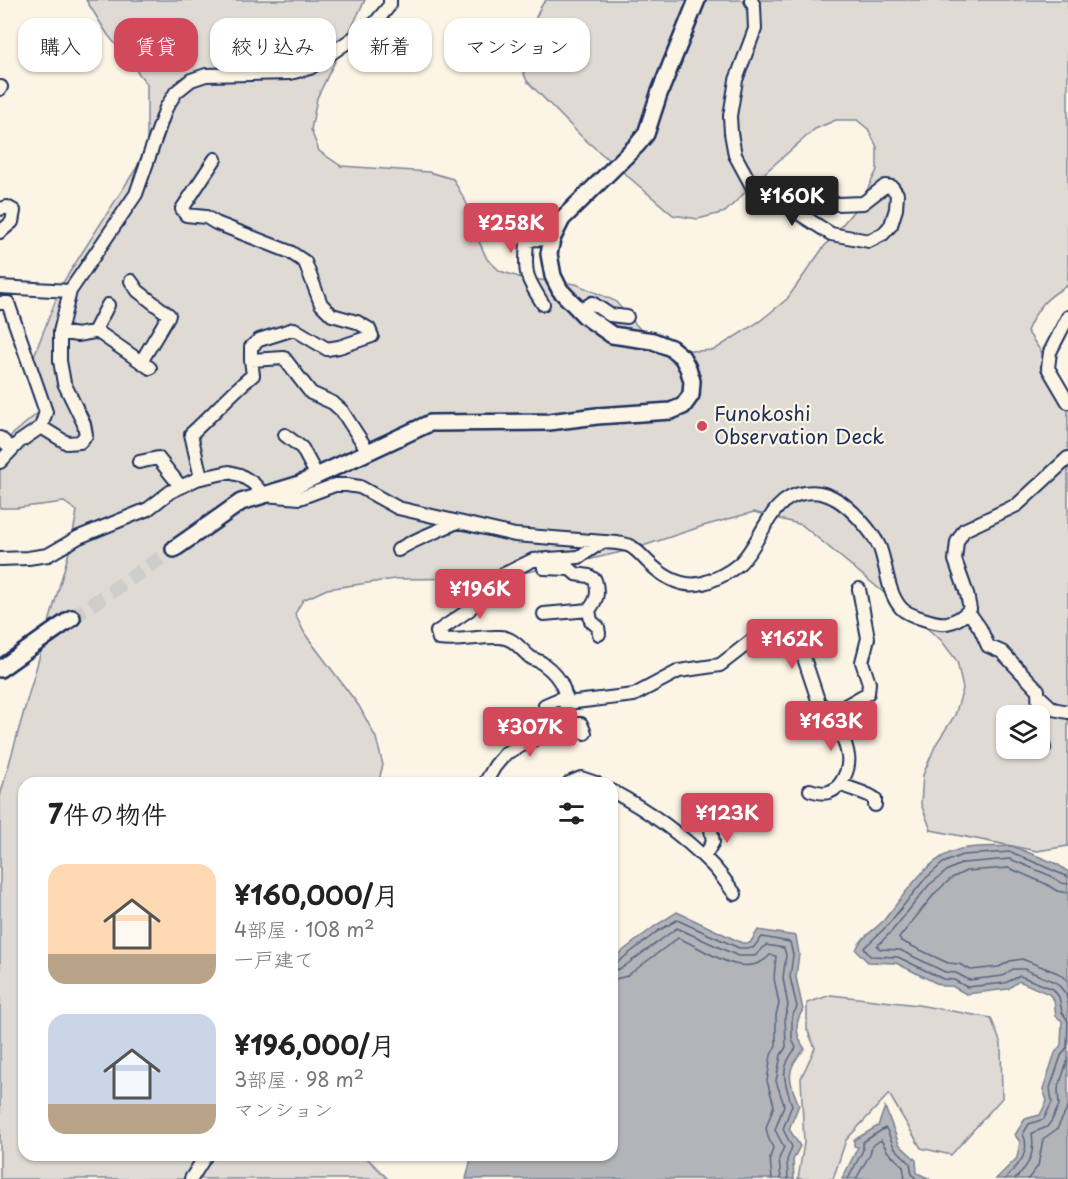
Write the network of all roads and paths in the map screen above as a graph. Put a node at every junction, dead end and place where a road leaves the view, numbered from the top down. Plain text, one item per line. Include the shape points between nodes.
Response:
1 (390, 0) edge
2 (697, 0) edge
3 (751, 0) edge
4 (216, 159) dead end
5 (837, 204) dead end
6 (0, 209) edge
7 (0, 232) edge
8 (552, 240) junction
9 (131, 281) dead end
10 (0, 287) edge
11 (70, 291) junction
12 (0, 303) edge
13 (543, 304) dead end
14 (108, 305) dead end
15 (580, 311) junction
16 (627, 317) dead end
17 (1068, 317) edge
18 (95, 330) junction
19 (60, 332) junction
20 (251, 360) junction
21 (1068, 402) edge
22 (41, 427) junction
23 (285, 435) dead end
24 (0, 438) edge
25 (12, 449) junction
26 (368, 451) junction
27 (1068, 458) edge
28 (0, 462) edge
29 (139, 462) dead end
30 (316, 476) junction
31 (201, 478) junction
32 (181, 487) junction
33 (264, 495) junction
34 (457, 522) junction
35 (602, 542) junction
36 (174, 549) tunnel mouth
37 (398, 550) dead end
38 (0, 559) edge
39 (543, 560) junction
40 (859, 589) dead end
41 (589, 610) junction
42 (968, 611) junction
43 (544, 614) dead end
44 (72, 618) tunnel mouth
45 (599, 634) dead end
46 (0, 669) edge
47 (1039, 696) junction
48 (566, 700) junction
49 (545, 705) dead end
50 (1039, 705) edge
51 (833, 710) junction
52 (1068, 712) edge
53 (565, 724) junction
54 (585, 733) dead end
55 (489, 777) edge
56 (840, 784) junction
57 (810, 790) dead end
58 (618, 794) edge
59 (874, 805) dead end
60 (710, 823) dead end
61 (704, 857) junction
62 (735, 894) dead end
63 (202, 1161) edge
64 (191, 1179) edge

1 - 11 street via 390,6 375,23 310,68 290,73 206,75 191,80 176,92 166,108 136,194
2 - 8 street via 646,134 562,219
3 - 5 street via 755,29 736,80 730,116 735,155 761,197 784,204 831,234 869,241 883,234 891,225 897,194 892,187 885,186 863,203
4 - 20 street via 182,209 186,215 206,217 305,261 321,304 332,315 357,321 372,336 327,349 294,329 259,340 251,347
6 - 7 street via 14,211 12,222
8 - 13 street via 534,238 527,242 526,276
8 - 15 street via 549,254 553,276 560,290
9 - 18 street via 169,315 146,365
10 - 11 street
11 - 19 street
12 - 22 street via 8,303 46,412
14 - 18 street
15 - 16 street via 591,303 610,315
15 - 26 street via 612,335 652,341 682,357 692,381 691,395 683,406 671,411 549,422 430,423
17 - 21 street via 1050,352 1048,368
18 - 19 street via 77,335
19 - 22 street via 64,383 86,435 80,442 67,442
20 - 26 street via 284,358 311,393 342,411
20 - 31 street via 254,375 192,434
22 - 25 street
23 - 30 street via 302,448
24 - 25 street
25 - 28 street
26 - 30 street
27 - 42 street via 1017,505 964,530 957,542 955,560 967,594
29 - 32 street via 158,458
30 - 33 street
31 - 32 street
31 - 33 street via 229,472 253,483
32 - 38 street via 148,509 79,537 48,555
33 - 34 street via 300,498 335,485 347,485 360,487 398,508
33 - 36 street via 241,502
34 - 35 street via 515,535
34 - 37 street
35 - 39 street via 579,557
35 - 42 street via 630,546 670,580 702,584 739,564 779,504 794,494 815,491 835,498 868,529 901,608 914,616 945,624
39 - 41 street via 544,568 570,569 595,580 596,600
39 - 48 street via 533,560 492,580 469,610 436,632 439,639 452,641 501,637 513,640 532,660 540,661 562,681
40 - 51 street via 868,639 862,662 868,693
41 - 43 street
41 - 45 street
42 - 47 street via 988,646 1002,652 1038,690
44 - 46 street
47 - 50 street
47 - 52 street via 1053,709
48 - 49 street
48 - 51 street via 634,695 678,671 720,665 751,641 783,640 796,646 819,702
48 - 53 street
51 - 56 street via 848,756 848,769
53 - 54 street via 581,724
53 - 55 street via 506,753
56 - 57 street via 831,792
56 - 59 street via 872,795
58 - 61 street via 665,824
60 - 61 street via 713,842
61 - 62 street
63 - 64 street

